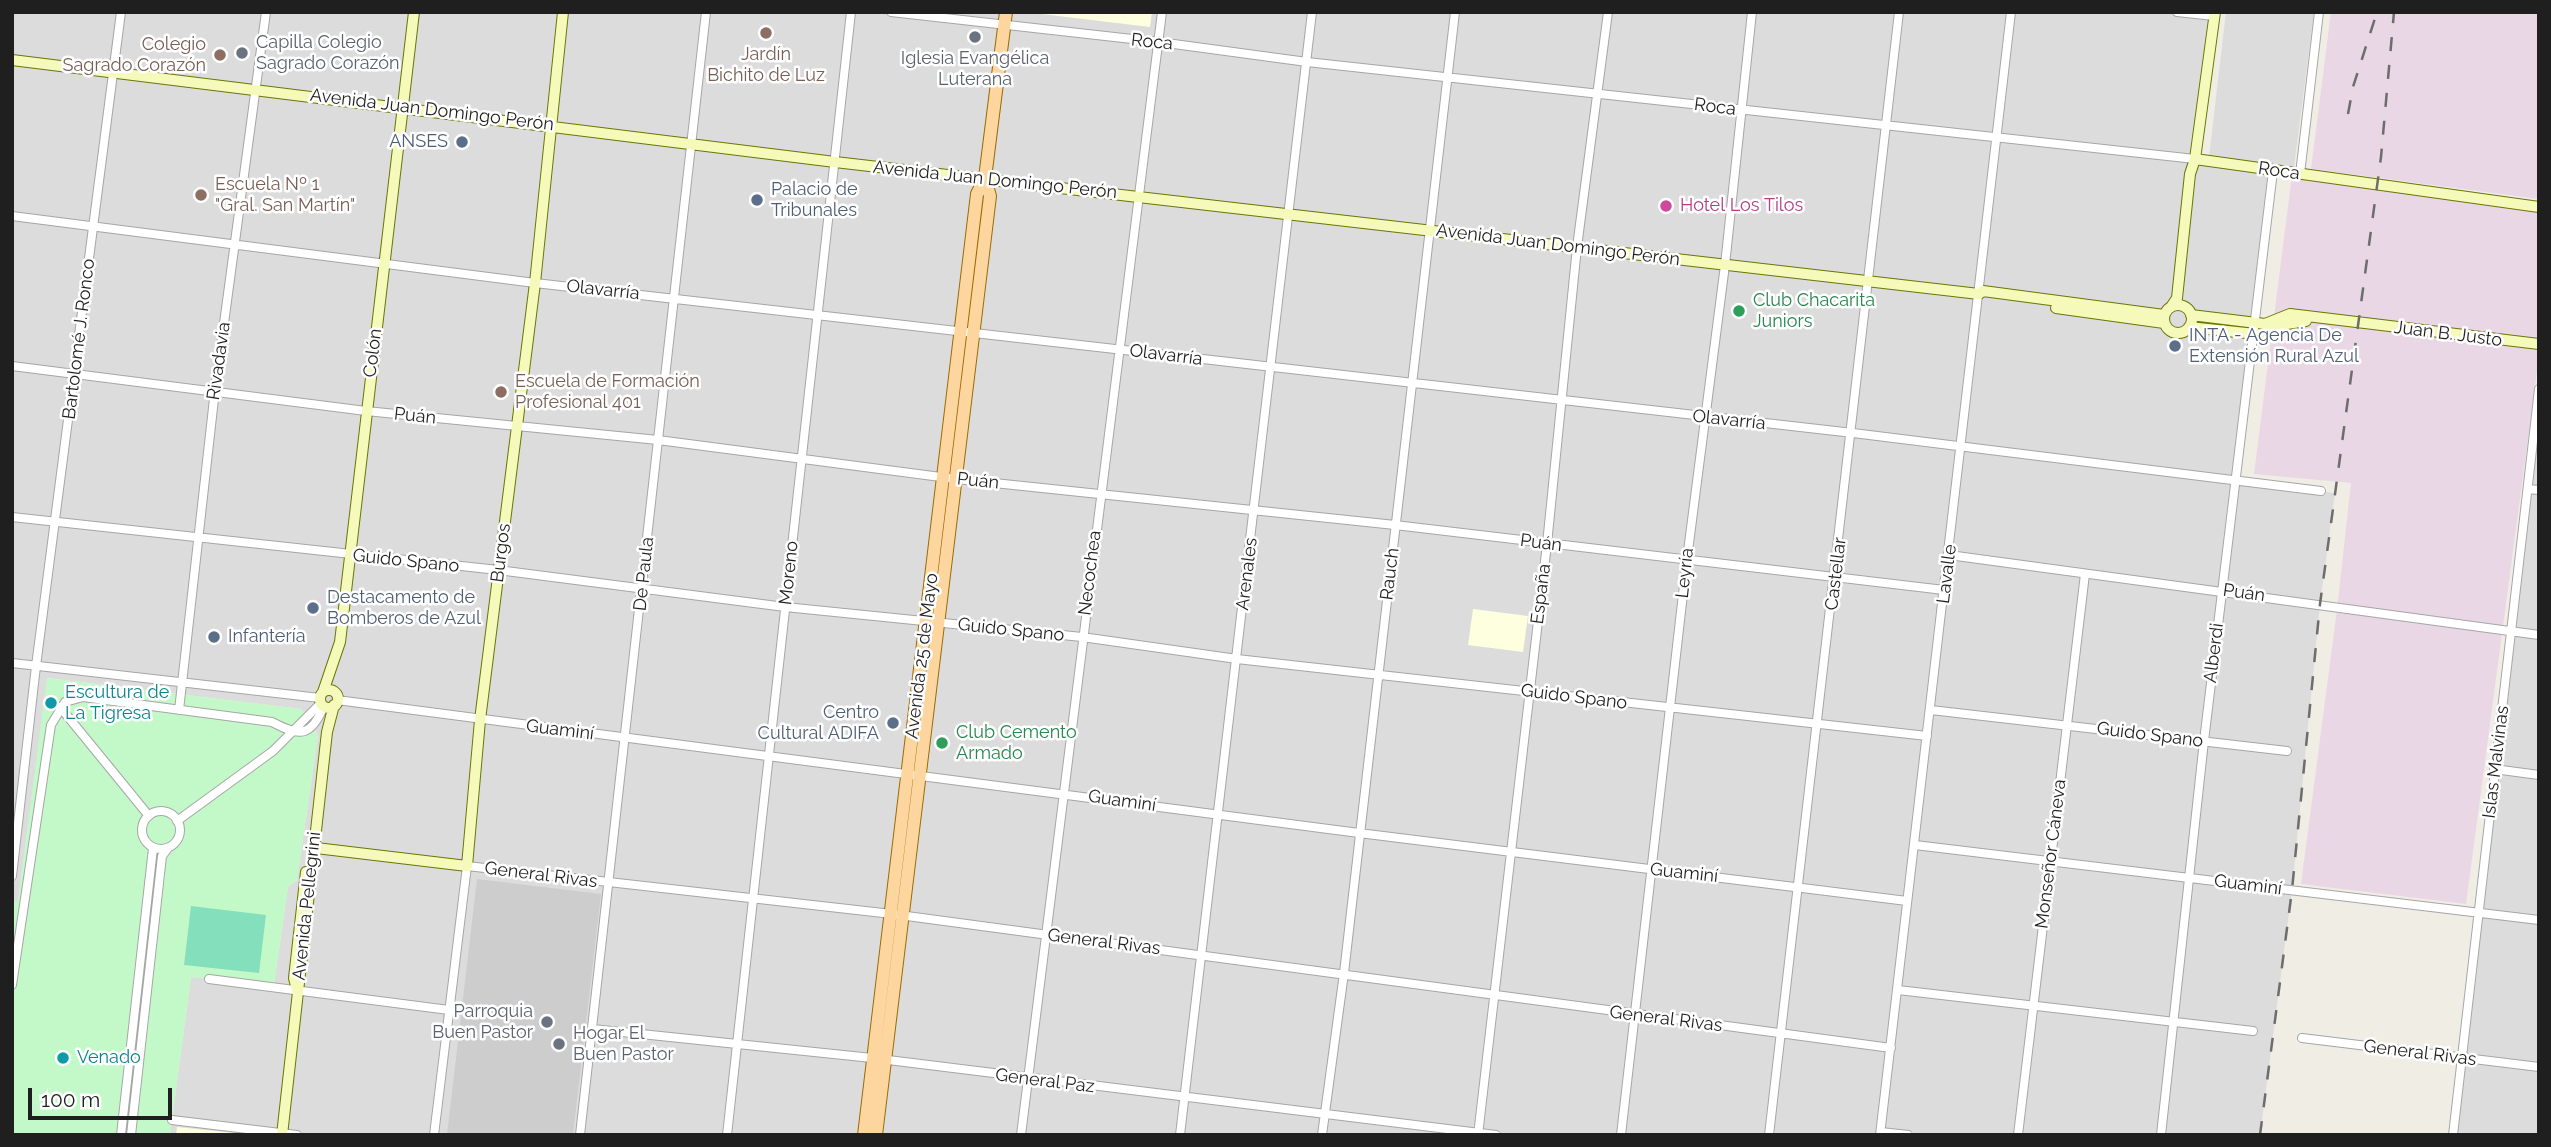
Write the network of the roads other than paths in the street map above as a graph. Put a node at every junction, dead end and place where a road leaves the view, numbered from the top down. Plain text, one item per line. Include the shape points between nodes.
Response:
1 (121, 12) edge
2 (266, 12) edge
3 (414, 12) edge
4 (563, 12) edge
5 (706, 12) edge
6 (851, 12) edge
7 (891, 12) edge
8 (1006, 12) edge
9 (1162, 12) edge
10 (1312, 12) edge
11 (1455, 12) edge
12 (1608, 12) edge
13 (1752, 12) edge
14 (1899, 12) edge
15 (2011, 12) edge
16 (2177, 12) edge
17 (2319, 12) edge
18 (2214, 14) edge
19 (1004, 27) junction
20 (1159, 42) junction
21 (12, 60) edge
22 (1307, 62) junction
23 (114, 72) junction
24 (1448, 77) junction
25 (256, 89) junction
26 (1597, 93) junction
27 (402, 107) junction
28 (1740, 110) junction
29 (551, 124) junction
30 (1886, 128) junction
31 (1996, 137) junction
32 (692, 144) junction
33 (2195, 159) junction
34 (835, 162) junction
35 (2273, 171) junction
36 (2300, 174) junction
37 (985, 178) junction
38 (1138, 196) junction
39 (2539, 207) edge
40 (1287, 213) junction
41 (12, 216) edge
42 (93, 227) junction
43 (1429, 229) junction
44 (235, 243) junction
45 (1577, 247) junction
46 (383, 265) junction
47 (1725, 265) junction
48 (535, 283) junction
49 (1870, 283) junction
50 (1979, 294) junction
51 (675, 298) junction
52 (2188, 311) junction
53 (818, 313) junction
54 (2166, 315) junction
55 (2358, 323) joint
56 (2189, 327) junction
57 (2253, 329) junction
58 (967, 333) junction
59 (2539, 344) edge
60 (1119, 349) junction
61 (12, 366) edge
62 (1272, 367) junction
63 (75, 374) junction
64 (1413, 383) junction
65 (215, 390) junction
66 (2539, 390) edge
67 (1561, 402) junction
68 (366, 411) junction
69 (1705, 418) junction
70 (517, 426) junction
71 (1853, 433) junction
72 (658, 440) junction
73 (1963, 448) junction
74 (802, 459) junction
75 (950, 478) junction
76 (2234, 482) junction
77 (2528, 489) junction
78 (2539, 490) edge
79 (2320, 491) dead end
80 (1100, 493) junction
81 (1254, 511) junction
82 (12, 517) edge
83 (55, 523) junction
84 (1395, 525) junction
85 (197, 538) junction
86 (1547, 544) junction
87 (351, 555) junction
88 (1949, 555) junction
89 (1687, 559) junction
90 (498, 570) junction
91 (2085, 574) junction
92 (1836, 578) junction
93 (643, 589) junction
94 (2221, 589) junction
95 (1944, 590) junction
96 (785, 607) junction
97 (933, 622) junction
98 (2511, 631) junction
99 (2539, 635) edge
100 (1083, 637) junction
101 (1237, 659) junction
102 (12, 663) edge
103 (36, 666) junction
104 (1377, 674) junction
105 (181, 684) junction
106 (1528, 692) junction
107 (327, 701) junction
108 (60, 707) junction
109 (179, 709) junction
110 (1671, 709) junction
111 (1931, 710) junction
112 (480, 720) junction
113 (1816, 724) junction
114 (2066, 725) junction
115 (292, 733) junction
116 (1927, 736) junction
117 (624, 738) junction
118 (2204, 741) junction
119 (2287, 751) dead end
120 (767, 755) junction
121 (2494, 769) junction
122 (913, 774) junction
123 (2539, 775) edge
124 (1062, 793) junction
125 (16, 813) edge
126 (1219, 815) junction
127 (149, 816) junction
128 (177, 821) junction
129 (316, 822) junction
130 (1359, 833) junction
131 (1914, 845) junction
132 (153, 848) junction
133 (168, 848) junction
134 (316, 848) junction
135 (1510, 852) junction
136 (2050, 862) junction
137 (467, 866) junction
138 (1652, 870) junction
139 (12, 876) edge
140 (2190, 878) junction
141 (611, 883) junction
142 (1797, 886) junction
143 (753, 899) junction
144 (1907, 901) junction
145 (2479, 912) junction
146 (898, 915) junction
147 (2539, 920) edge
148 (1045, 935) junction
149 (1203, 955) junction
150 (1344, 973) junction
151 (209, 979) dead end
152 (12, 985) edge
153 (298, 990) junction
154 (1898, 990) junction
155 (1493, 995) junction
156 (2032, 1005) junction
157 (449, 1010) junction
158 (1636, 1016) junction
159 (2175, 1021) junction
160 (593, 1028) junction
161 (2253, 1031) dead end
162 (1781, 1032) junction
163 (2302, 1038) dead end
164 (737, 1043) junction
165 (1891, 1048) junction
166 (2462, 1059) junction
167 (878, 1060) junction
168 (2539, 1067) edge
169 (1028, 1079) junction
170 (1184, 1097) junction
171 (1324, 1114) junction
172 (172, 1119) dead end
173 (1881, 1133) edge
174 (282, 1134) edge
175 (1478, 1134) edge
176 (121, 1135) edge
177 (131, 1135) edge
178 (296, 1135) edge
179 (434, 1135) edge
180 (580, 1135) edge
181 (727, 1135) edge
182 (864, 1135) edge
183 (876, 1135) edge
184 (1021, 1135) edge
185 (1180, 1135) edge
186 (1322, 1135) edge
187 (1496, 1135) edge
188 (1621, 1135) edge
189 (1769, 1135) edge
190 (1908, 1135) edge
191 (2018, 1135) edge
192 (2161, 1135) edge
193 (2454, 1135) edge

1 - 23 street, Bartolomé J. Ronco
2 - 25 street, Rivadavia
3 - 27 main road, Colón
4 - 29 main road, Burgos
5 - 32 street, De Paula
6 - 34 street, Moreno
7 - 19 street, Roca
8 - 19 main road, Avenida 25 de Mayo
9 - 20 street, Necochea
10 - 22 street, Arenales
11 - 24 street, Rauch
12 - 26 street, España
13 - 28 street, Leyría
14 - 30 street, Castellar
15 - 31 street, Lavalle
16 - 18 street
17 - 36 street
18 - 33 main road
19 - 20 street, Roca
19 - 37 main road, Avenida 25 de Mayo
20 - 22 street, Roca
20 - 38 street, Necochea
21 - 23 main road, Avenida Juan Domingo Perón
22 - 24 street, Roca
22 - 40 street, Arenales
23 - 25 main road, Avenida Juan Domingo Perón
23 - 42 street, Bartolomé J. Ronco
24 - 26 street, Roca
24 - 43 street, Rauch
25 - 27 main road, Avenida Juan Domingo Perón
25 - 44 street, Rivadavia
26 - 28 street, Roca
26 - 45 street, España
27 - 29 main road, Avenida Juan Domingo Perón
27 - 46 main road, Colón
28 - 30 street, Roca
28 - 47 street, Leyría
29 - 32 main road, Avenida Juan Domingo Perón
29 - 48 main road, Burgos
30 - 31 street, Roca
30 - 49 street, Castellar
31 - 33 street, Roca
31 - 50 street, Lavalle
32 - 34 main road, Avenida Juan Domingo Perón
32 - 51 street, De Paula
33 - 35 main road, Roca
33 - 52 main road
33 - 54 main road via 2177,298
34 - 37 main road, Avenida Juan Domingo Perón
34 - 53 street, Moreno
35 - 36 main road, Roca
35 - 57 street, Alberdi
36 - 39 main road, Roca
37 - 38 main road, Avenida Juan Domingo Perón
37 - 58 main road, Avenida 25 de Mayo via 977,194
38 - 40 main road, Avenida Juan Domingo Perón
38 - 60 street, Necochea
40 - 43 main road, Avenida Juan Domingo Perón
40 - 62 street, Arenales
41 - 42 street, Olavarría
42 - 44 street, Olavarría
42 - 63 street, Bartolomé J. Ronco
43 - 45 main road, Avenida Juan Domingo Perón
43 - 64 street, Rauch
44 - 46 street, Olavarría
44 - 65 street, Rivadavia
45 - 47 main road, Avenida Juan Domingo Perón
45 - 67 street, España
46 - 48 street, Olavarría
46 - 68 main road, Colón
47 - 49 main road, Avenida Juan Domingo Perón
47 - 69 street, Leyría
48 - 51 street, Olavarría
48 - 70 main road, Burgos
49 - 50 main road, Avenida Juan Domingo Perón
49 - 71 street, Castellar
50 - 54 main road, Avenida Juan Domingo Perón
50 - 73 street, Lavalle
51 - 53 street, Olavarría
51 - 72 street, De Paula
52 - 54 main road, Avenida Juan Domingo Perón
52 - 56 main road
52 - 57 main road, Avenida Juan Domingo Perón
53 - 58 street, Olavarría
53 - 74 street, Moreno
54 - 56 main road, Avenida Juan Domingo Perón via 2169,330 2177,333
55 - 57 main road, Avenida Juan Domingo Perón via 2290,314
55 - 59 main road, Juan B. Justo
56 - 57 main road, Avenida Juan Domingo Perón
57 - 76 street, Alberdi
58 - 60 street, Olavarría
58 - 75 main road, Avenida 25 de Mayo
60 - 62 street, Olavarría
60 - 80 street, Necochea
61 - 63 street, Puán
62 - 64 street, Olavarría
62 - 81 street, Arenales
63 - 65 street, Puán
63 - 83 street, Bartolomé J. Ronco
64 - 67 street, Olavarría
64 - 84 street, Rauch
65 - 68 street, Puán
65 - 85 street, Rivadavia
66 - 77 street, Islas Malvinas
67 - 69 street, Olavarría
67 - 86 street, España
68 - 70 street, Puán
68 - 87 main road, Colón
69 - 71 street, Olavarría
69 - 89 street, Leyría
70 - 72 street, Puán
70 - 90 main road, Burgos
71 - 73 street, Olavarría
71 - 92 street, Castellar
72 - 74 street, Puán
72 - 93 street, De Paula
73 - 76 street, Olavarría
73 - 88 street, Lavalle
74 - 75 street, Puán
74 - 96 street, Moreno
75 - 80 street, Puán
75 - 97 main road, Avenida 25 de Mayo
76 - 79 street, Olavarría
76 - 94 street, Alberdi
77 - 78 street
77 - 98 street, Islas Malvinas
80 - 81 street, Puán
80 - 100 street, Necochea
81 - 84 street, Puán
81 - 101 street, Arenales
82 - 83 street, Guido Spano
83 - 85 street, Guido Spano
83 - 103 street, Bartolomé J. Ronco
84 - 86 street, Puán
84 - 104 street, Rauch
85 - 87 street, Guido Spano
85 - 105 street, Rivadavia
86 - 89 street, Puán
86 - 106 street, España
87 - 90 street, Guido Spano
87 - 107 main road, Colón
88 - 91 street, Puán
88 - 95 street, Lavalle
89 - 92 street, Puán
89 - 110 street, Leyría
90 - 93 street, Guido Spano
90 - 112 main road, Burgos
91 - 94 street, Puán
91 - 114 street, Monseñor Cáneva
92 - 95 street, Puán
92 - 113 street, Castellar
93 - 96 street, Guido Spano
93 - 117 street, De Paula
94 - 98 street, Puán
94 - 118 street, Alberdi
95 - 111 street, Lavalle
96 - 97 street, Guido Spano
96 - 120 street, Moreno
97 - 100 street, Guido Spano
97 - 122 main road, Avenida 25 de Mayo
98 - 99 street, Puán
98 - 121 street, Islas Malvinas
100 - 101 street, Guido Spano
100 - 124 street, Necochea
101 - 104 street, Guido Spano
101 - 126 street, Arenales
102 - 103 street, Guaminí
103 - 105 street, Guaminí
103 - 125 street, Bartolomé J. Ronco
104 - 106 street, Guido Spano
104 - 130 street, Rauch
105 - 107 street, Guaminí
105 - 109 street, Rivadavia
106 - 110 street, Guido Spano
106 - 135 street, España
107 - 112 street, Guaminí
107 - 115 street
107 - 129 main road, Avenida Pellegrini
108 - 109 street via 69,699 83,697
108 - 127 street
108 - 152 street via 51,725
109 - 115 street via 272,722
110 - 113 street, Guido Spano
110 - 138 street, Leyría
111 - 114 street, Guido Spano
111 - 116 street, Lavalle
112 - 117 street, Guaminí
112 - 137 main road, Burgos
113 - 116 street, Guido Spano
113 - 142 street, Castellar
114 - 118 street, Guido Spano
114 - 136 street, Monseñor Cáneva
115 - 128 street
116 - 131 street, Lavalle
117 - 120 street, Guaminí
117 - 141 street, De Paula
118 - 119 street, Guido Spano
118 - 140 street, Alberdi
120 - 122 street, Guaminí
120 - 143 street, Moreno
121 - 123 street
121 - 145 street, Islas Malvinas
122 - 124 street, Guaminí
122 - 146 main road, Avenida 25 de Mayo
124 - 126 street, Guaminí
124 - 148 street, Necochea
125 - 139 street, Bartolomé J. Ronco
126 - 130 street, Guaminí
126 - 149 street, Arenales
127 - 128 street via 163,811
127 - 132 street via 142,836
128 - 133 street via 180,833
129 - 134 main road, Avenida Pellegrini
129 - 153 main road, Avenida Pellegrini via 293,978
130 - 135 street, Guaminí
130 - 150 street, Rauch
131 - 136 street, Guaminí
131 - 144 street, Lavalle
132 - 133 street
132 - 176 street
133 - 177 street via 162,856
134 - 137 main road, General Rivas
134 - 153 main road, Avenida Pellegrini
135 - 138 street, Guaminí
135 - 155 street, España
136 - 140 street, Guaminí
136 - 156 street, Monseñor Cáneva
137 - 141 street, General Rivas
137 - 157 street, Burgos
138 - 142 street, Guaminí
138 - 158 street, Leyría
140 - 145 street, Guaminí
140 - 159 street, Alberdi
141 - 143 street, General Rivas
141 - 160 street, De Paula
142 - 144 street, Guaminí
142 - 162 street, Castellar
143 - 146 street, General Rivas
143 - 164 street, Moreno
144 - 154 street, Lavalle
145 - 147 street, Guaminí
145 - 166 street, Islas Malvinas
146 - 148 street, General Rivas
146 - 167 main road, Avenida 25 de Mayo
148 - 149 street, General Rivas
148 - 169 street, Necochea
149 - 150 street, General Rivas
149 - 170 street, Arenales
150 - 155 street, General Rivas
150 - 171 street, Rauch
151 - 153 street
153 - 157 street
153 - 174 main road, Avenida Pellegrini
154 - 156 street
154 - 165 street, Lavalle
155 - 158 street, General Rivas
155 - 175 street, España
156 - 159 street
156 - 191 street, Monseñor Cáneva
157 - 179 street, Burgos
158 - 162 street, General Rivas
158 - 188 street, Leyría
159 - 161 street
159 - 192 street, Alberdi
160 - 164 street, General Paz
160 - 180 street, De Paula
162 - 165 street, General Rivas
162 - 189 street, Castellar
163 - 166 street, General Rivas
164 - 167 street, General Paz
164 - 181 street, Moreno
165 - 173 street, Lavalle
166 - 168 street, General Rivas
166 - 193 street, Islas Malvinas
167 - 169 street, General Paz
167 - 182 main road, Avenida 25 de Mayo
167 - 183 main road, Avenida 25 de Mayo
169 - 170 street, General Paz
169 - 184 street, Necochea
170 - 171 street, General Paz
170 - 185 street, Arenales
171 - 175 street, General Paz
171 - 186 street, Rauch
172 - 174 street
173 - 190 street
174 - 178 street
175 - 187 street, General Paz

